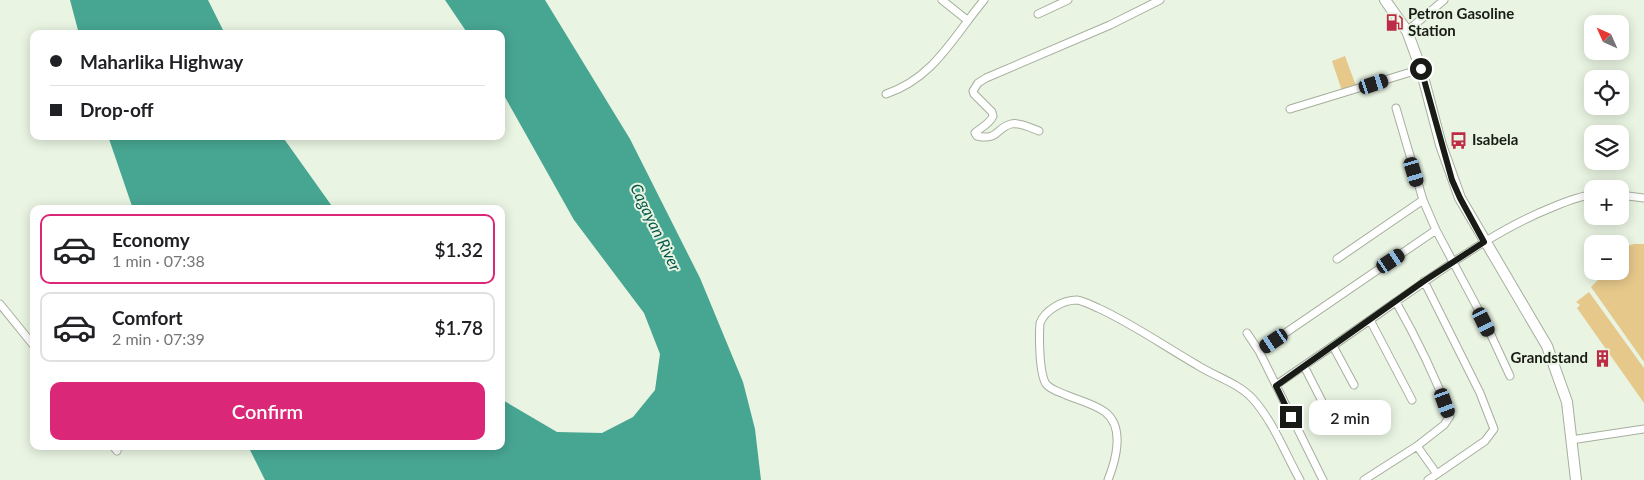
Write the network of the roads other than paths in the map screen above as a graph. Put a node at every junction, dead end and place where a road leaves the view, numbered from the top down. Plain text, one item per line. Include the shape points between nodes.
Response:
1 (942, 0) edge
2 (984, 0) edge
3 (1068, 0) edge
4 (1160, 0) edge
5 (1385, 0) edge
6 (1444, 0) edge
7 (1038, 14) dead end
8 (968, 20) junction
9 (1407, 31) junction
10 (1421, 69) junction
11 (886, 94) dead end
12 (1396, 108) dead end
13 (1290, 109) dead end
14 (1038, 131) dead end
15 (1629, 195) edge
16 (1584, 197) edge
17 (1644, 198) edge
18 (1423, 200) junction
19 (1436, 230) junction
20 (1484, 242) junction
21 (1337, 259) dead end
22 (1453, 262) junction
23 (1424, 281) junction
24 (1396, 302) junction
25 (0, 304) edge
26 (1370, 320) junction
27 (1247, 332) dead end
28 (30, 341) edge
29 (1333, 346) junction
30 (1259, 351) junction
31 (1304, 366) junction
32 (1510, 376) dead end
33 (1354, 385) dead end
34 (1276, 386) junction
35 (1412, 400) dead end
36 (1328, 413) dead end
37 (1644, 429) edge
38 (1572, 440) junction
39 (1417, 446) junction
40 (1437, 474) junction
41 (1108, 480) edge
42 (1300, 480) edge
43 (1323, 480) edge
44 (1364, 480) edge
45 (1428, 480) edge
46 (1576, 480) edge

1 - 8 street
2 - 8 street
3 - 7 street
4 - 14 street via 986,78 974,88 974,94 993,116 975,133 977,136 994,136 1012,124
5 - 9 highway
6 - 9 street
8 - 11 street via 925,73
9 - 10 highway
10 - 13 street
10 - 20 highway via 1452,180
12 - 18 street
15 - 17 street
16 - 20 street via 1520,221
18 - 19 street
18 - 21 street
19 - 22 street
19 - 30 street
20 - 22 street
20 - 38 highway via 1547,346 1567,402
22 - 23 street
22 - 32 street
23 - 24 street
23 - 40 street via 1480,393 1494,429 1485,441
24 - 26 street
24 - 39 street via 1428,361 1450,416 1444,425
25 - 28 street
26 - 29 street
26 - 35 street
27 - 30 street
29 - 31 street
29 - 33 street
30 - 34 street
31 - 34 street
31 - 36 street
34 - 43 street
37 - 38 street
38 - 46 highway
39 - 40 street
39 - 44 street
40 - 45 street
41 - 42 street via 1117,443 1117,432 1110,417 1100,409 1051,388 1044,378 1040,323 1056,306 1069,301 1084,302 1137,328 1250,396 1264,412

